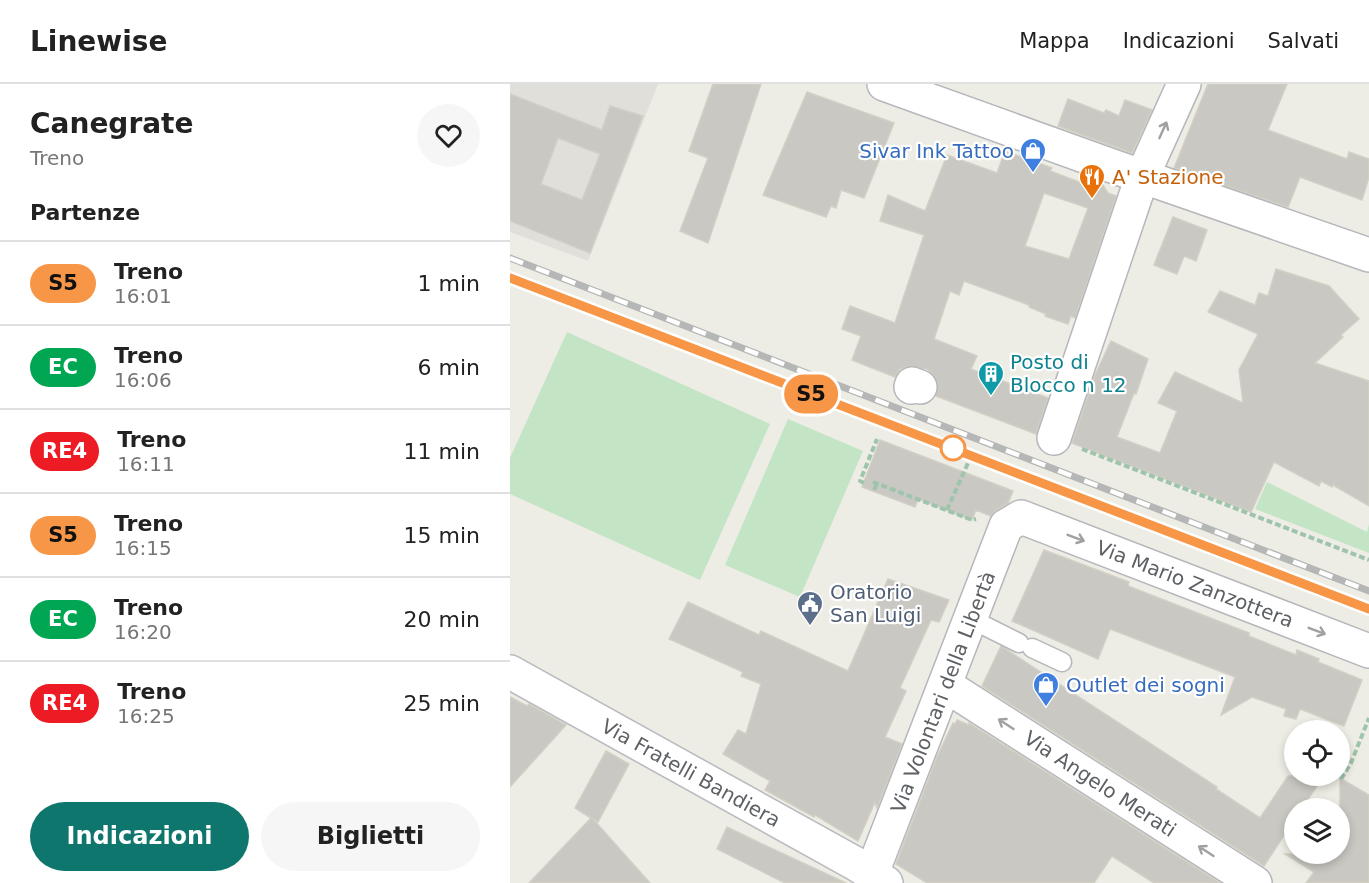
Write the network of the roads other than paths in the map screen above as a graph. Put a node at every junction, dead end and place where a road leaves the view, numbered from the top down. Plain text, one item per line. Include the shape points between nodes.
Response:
1 (884, 84) edge
2 (1184, 84) edge
3 (1142, 177) junction
4 (1369, 255) edge
5 (1053, 438) road end
6 (1021, 517) joint
7 (971, 619) junction
8 (1369, 651) edge
9 (1062, 662) dead end
10 (510, 672) edge
11 (945, 685) junction
12 (875, 880) edge
13 (1256, 883) edge

1 - 3 street
3 -> 2 street
3 - 4 street
3 - 5 street
6 - 7 street, Via Volontari della Libertà via 1006,526
6 -> 8 street, Via Mario Zanzottera
7 - 9 lane
7 - 11 street, Via Volontari della Libertà
10 - 12 street, Via Fratelli Bandiera
11 - 12 street, Via Volontari della Libertà
13 -> 11 street, Via Angelo Merati

